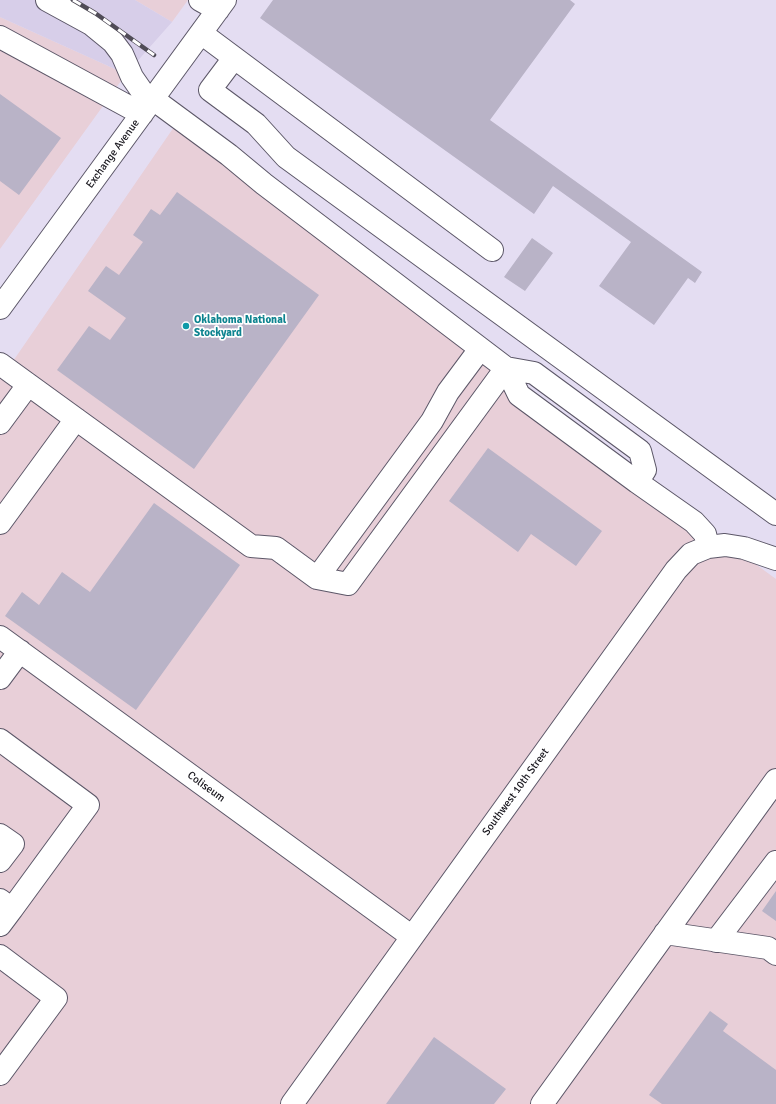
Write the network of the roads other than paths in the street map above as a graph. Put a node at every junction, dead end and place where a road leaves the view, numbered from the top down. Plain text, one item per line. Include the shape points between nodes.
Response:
1 (47, 0) edge
2 (214, 3) edge
3 (201, 33) junction
4 (0, 37) edge
5 (234, 58) junction
6 (148, 105) junction
7 (492, 250) dead end
8 (0, 308) edge
9 (480, 349) junction
10 (0, 364) edge
11 (506, 368) junction
12 (28, 384) junction
13 (76, 419) junction
14 (0, 423) edge
15 (776, 514) edge
16 (0, 523) edge
17 (708, 547) junction
18 (776, 559) edge
19 (317, 578) junction
20 (0, 637) edge
21 (20, 651) junction
22 (0, 678) edge
23 (0, 740) edge
24 (776, 780) edge
25 (0, 835) edge
26 (0, 861) edge
27 (776, 862) edge
28 (4, 911) edge
29 (665, 933) junction
30 (411, 936) junction
31 (716, 941) junction
32 (776, 954) edge
33 (0, 956) edge
34 (0, 1074) edge
35 (292, 1104) edge
36 (542, 1104) edge

1 - 6 street via 91,24 113,42 122,54
2 - 3 street, Exchange Avenue
3 - 5 street
3 - 6 street, Exchange Avenue
4 - 6 street
5 - 7 street
5 - 15 street via 210,90 256,124 286,157
6 - 8 street, Exchange Avenue
6 - 9 street via 230,155 264,184
9 - 11 street
9 - 19 street via 448,392 432,421
10 - 12 street
11 - 17 street via 534,373 640,451 645,470 637,482 694,522 705,534
11 - 19 street via 348,584
12 - 13 street
12 - 14 street
13 - 16 street
13 - 19 street via 251,546 276,548
17 - 18 street, Southwest 10th Street via 744,548
17 - 30 street, Southwest 10th Street via 691,554 676,570
20 - 21 street, Coliseum
21 - 22 street
21 - 30 street, Coliseum
23 - 28 street via 88,804
24 - 29 street
25 - 26 street via 13,844
27 - 31 street
29 - 31 street
29 - 36 street
30 - 35 street, Southwest 10th Street
31 - 32 street via 768,948
33 - 34 street via 56,998

